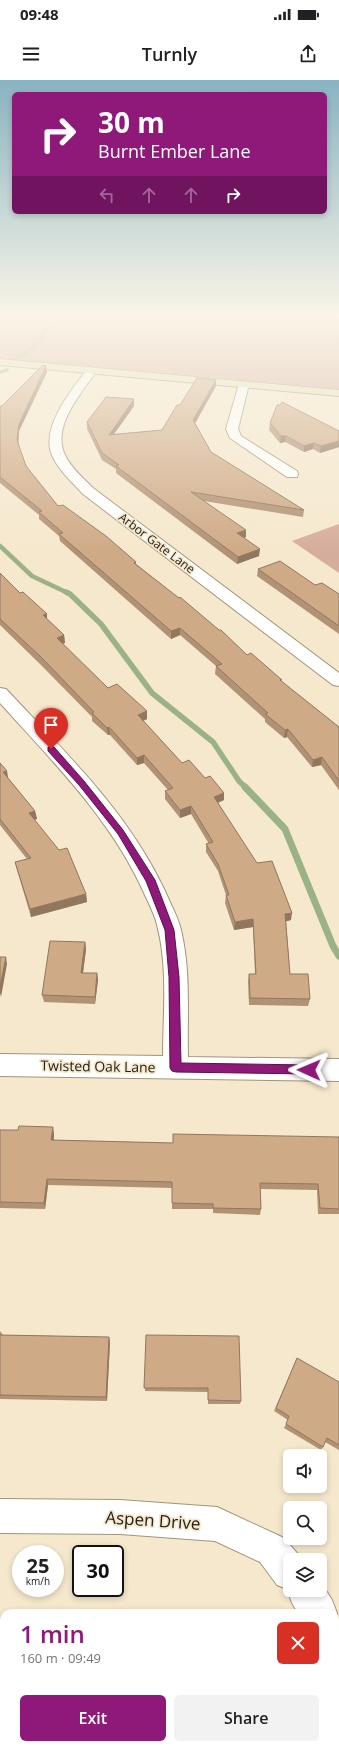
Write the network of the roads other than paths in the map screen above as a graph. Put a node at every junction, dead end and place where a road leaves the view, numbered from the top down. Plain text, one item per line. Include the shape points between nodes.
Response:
1 (75, 395) edge
2 (241, 395) edge
3 (292, 474) dead end
4 (339, 681) edge
5 (0, 693) edge
6 (0, 1065) edge
7 (176, 1068) junction
8 (339, 1070) edge
9 (0, 1516) edge
10 (283, 1563) edge
11 (309, 1597) edge
12 (317, 1609) edge

1 - 4 street, Arbor Gate Lane via 62,415 56,438 57,451 72,476 94,496
2 - 3 street via 232,429 236,438
5 - 7 street via 81,783 120,832 150,880 170,930
6 - 7 street, Twisted Oak Lane
7 - 8 street, Twisted Oak Lane
9 - 10 street, Aspen Drive via 120,1517 217,1524 272,1550
11 - 12 street

